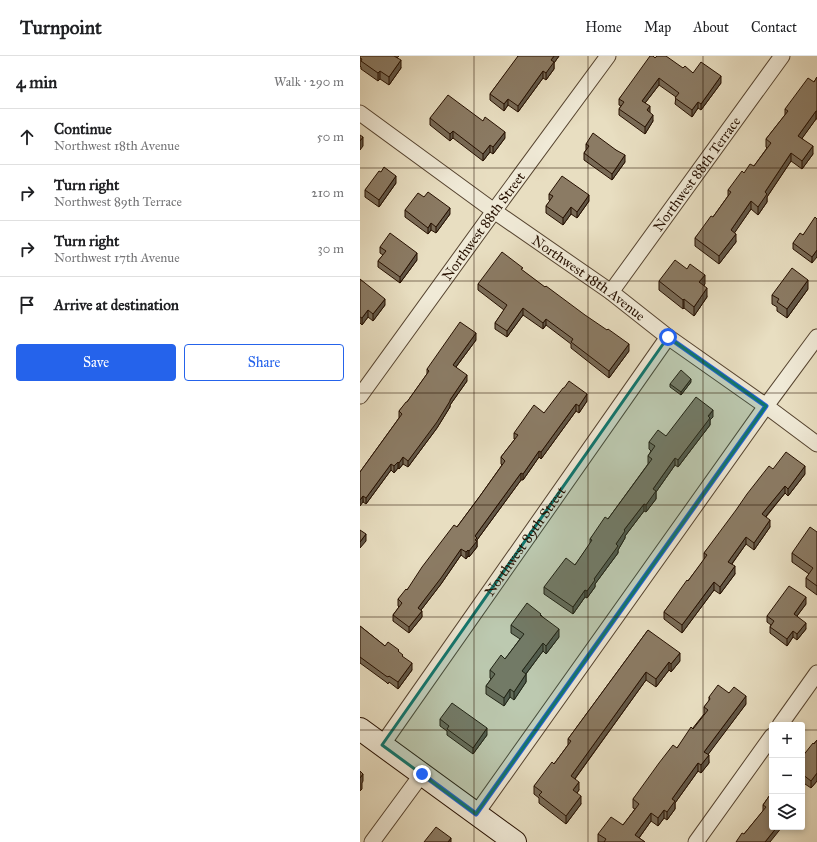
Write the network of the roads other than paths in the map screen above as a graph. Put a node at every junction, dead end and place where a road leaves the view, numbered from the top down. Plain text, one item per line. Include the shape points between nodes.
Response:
1 (608, 56) edge
2 (782, 56) edge
3 (360, 113) edge
4 (494, 211) junction
5 (611, 292) junction
6 (668, 337) junction
7 (817, 338) edge
8 (360, 396) edge
9 (766, 406) junction
10 (817, 444) edge
11 (817, 673) edge
12 (782, 722) edge
13 (360, 729) edge
14 (769, 740) edge
15 (382, 744) junction
16 (422, 774) junction
17 (476, 814) junction
18 (372, 842) edge
19 (515, 842) edge
20 (696, 842) edge

1 - 4 street, Northwest 88th Street
2 - 5 street, Northwest 88th Terrace
3 - 4 street, Northwest 18th Avenue
4 - 5 street, Northwest 18th Avenue
4 - 8 street, Northwest 88th Street
5 - 6 street, Northwest 18th Avenue
6 - 9 street, Northwest 18th Avenue
6 - 15 street, Northwest 89th Street
7 - 9 street
9 - 10 street, Northwest 18th Avenue
9 - 17 street
11 - 12 street
13 - 15 main road
14 - 20 street
15 - 16 main road
16 - 17 main road
16 - 18 street
17 - 19 main road

